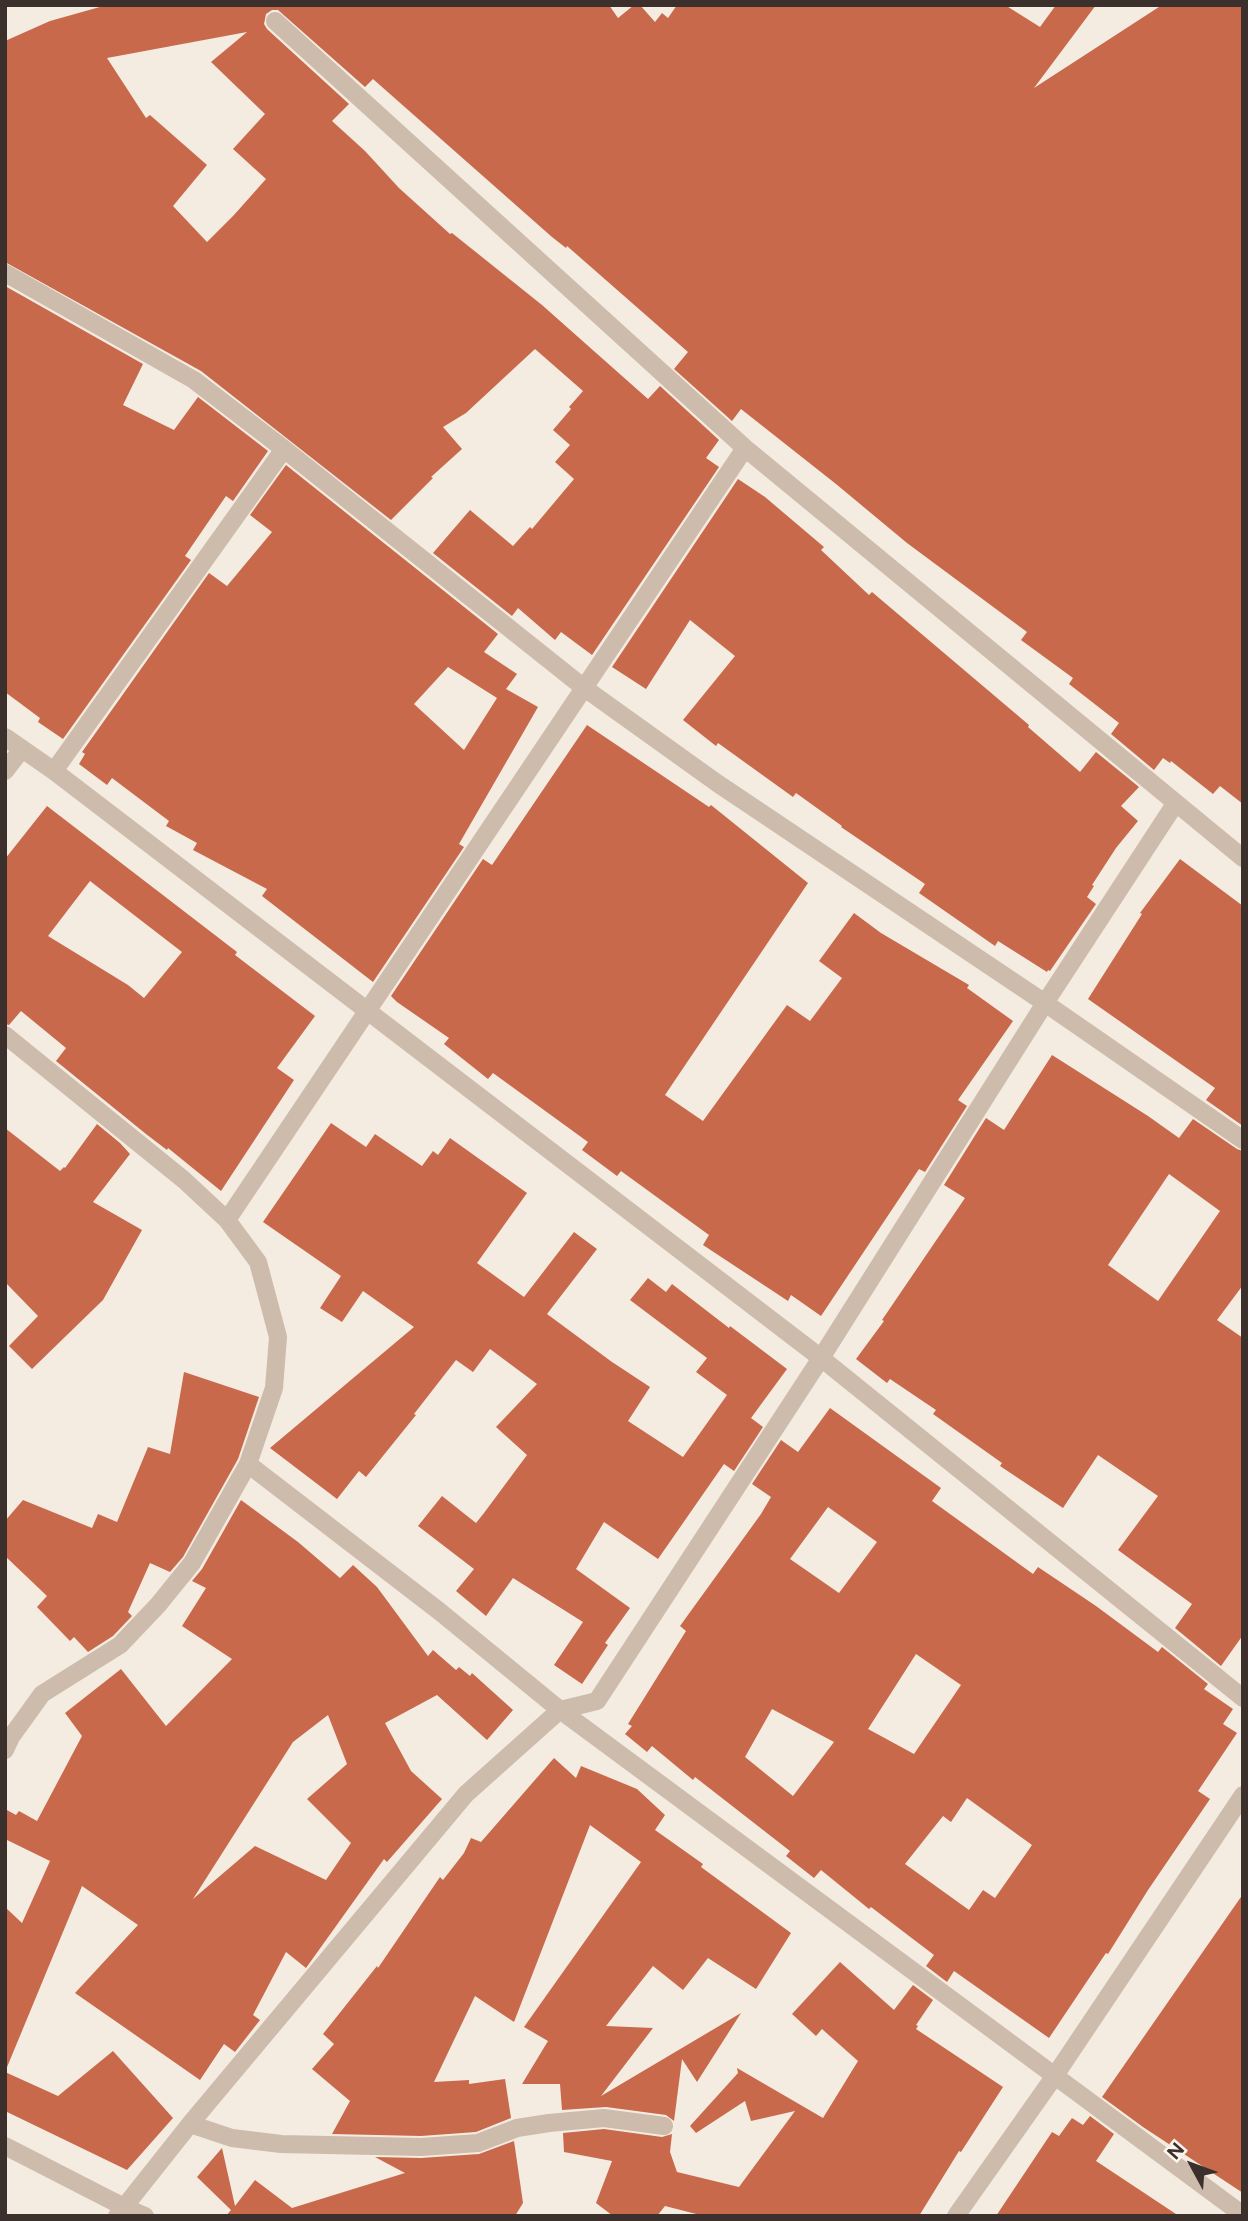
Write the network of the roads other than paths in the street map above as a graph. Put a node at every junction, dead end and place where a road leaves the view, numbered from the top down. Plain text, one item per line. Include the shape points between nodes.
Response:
1 (275, 21) dead end
2 (5, 274) edge
3 (746, 447) junction
4 (284, 449) junction
5 (583, 687) junction
6 (5, 737) edge
7 (22, 749) junction
8 (5, 771) edge
9 (54, 771) junction
10 (1175, 804) junction
11 (1243, 858) edge
12 (1045, 1003) junction
13 (367, 1010) junction
14 (5, 1035) edge
15 (1243, 1140) edge
16 (227, 1220) junction
17 (821, 1358) junction
18 (248, 1464) junction
19 (1243, 1698) edge
20 (560, 1710) junction
21 (5, 1750) edge
22 (1243, 1795) edge
23 (1054, 2077) junction
24 (190, 2124) junction
25 (664, 2126) dead end
26 (5, 2146) edge
27 (121, 2212) edge
28 (1243, 2215) edge
29 (145, 2216) edge
30 (956, 2216) edge

1 - 3 street
2 - 4 street via 194,380
3 - 5 street
3 - 10 street
4 - 5 street
4 - 9 street
5 - 12 street via 717,783
5 - 13 street
6 - 7 street
7 - 8 street
7 - 9 street
9 - 13 street
10 - 11 street
10 - 12 street
12 - 15 street
12 - 17 street
13 - 16 street
13 - 17 street
14 - 16 street
16 - 18 street via 258,1262 278,1337 274,1388
17 - 19 street
17 - 20 street via 597,1701
18 - 20 street
18 - 21 street via 192,1563 158,1605 120,1645 42,1694
20 - 23 street
20 - 24 street via 467,1794
22 - 23 street
23 - 28 street
23 - 30 street
24 - 25 street via 232,2138 281,2144 421,2147 478,2143 517,2128 563,2121 604,2118
24 - 27 street
26 - 27 street
27 - 29 street

